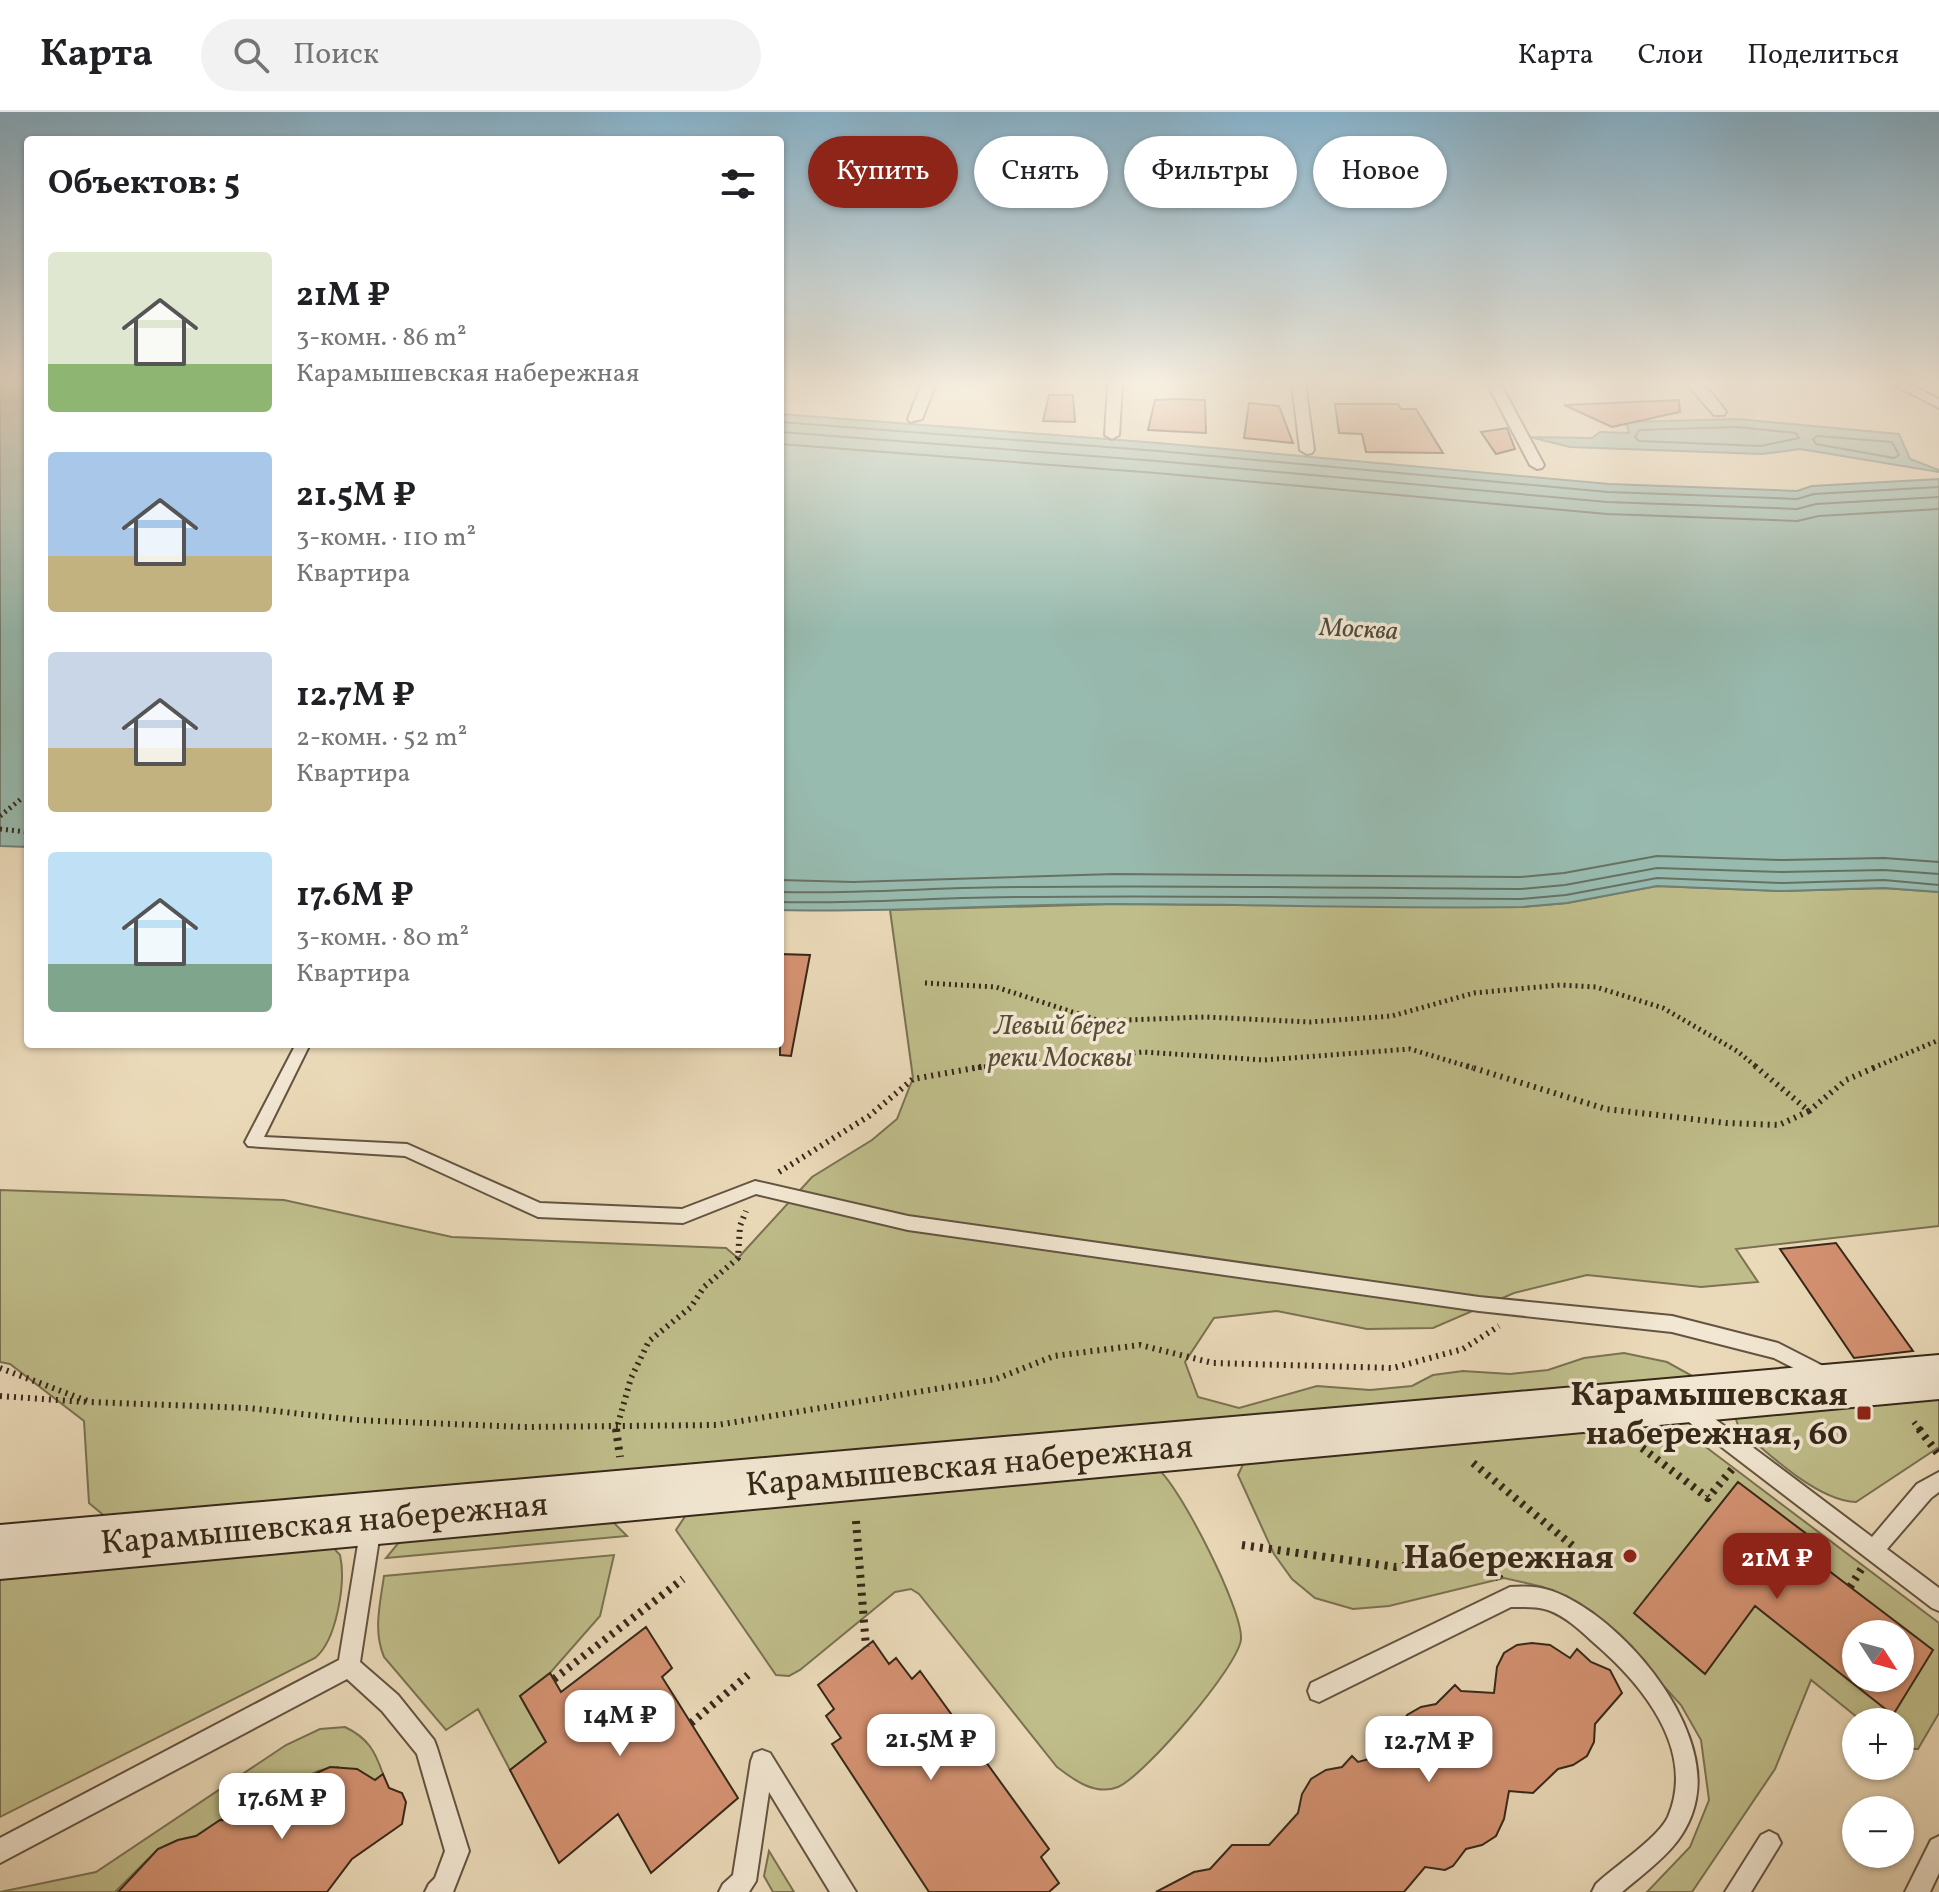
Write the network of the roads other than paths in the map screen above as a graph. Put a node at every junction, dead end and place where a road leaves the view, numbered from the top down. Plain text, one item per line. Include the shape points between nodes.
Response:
1 (301, 1048) edge
2 (1939, 1377) edge
3 (1842, 1386) junction
4 (1675, 1400) junction
5 (1939, 1481) edge
6 (372, 1518) junction
7 (1873, 1551) junction
8 (0, 1552) edge
9 (1939, 1601) edge
10 (349, 1666) junction
11 (1319, 1691) dead end
12 (1769, 1843) dead end
13 (1939, 1848) edge
14 (0, 1851) edge
15 (742, 1888) edge
16 (437, 1892) edge
17 (844, 1892) edge
18 (1604, 1892) edge
19 (1737, 1892) edge
20 (1917, 1892) edge

1 - 3 lane via 253,1142 407,1150 538,1210 683,1216 755,1187 908,1223 1521,1310 1672,1324 1778,1351
2 - 3 street, Карамышевская набережная
3 - 4 street, Карамышевская набережная
4 - 6 street, Карамышевская набережная
4 - 7 lane
5 - 7 lane via 1924,1491
6 - 8 street, Карамышевская набережная
6 - 10 lane
7 - 9 lane
10 - 14 lane
10 - 16 lane via 390,1703 426,1748 457,1851
11 - 18 lane via 1510,1597 1543,1598 1580,1617 1626,1654 1666,1707 1681,1745 1688,1789 1675,1829
12 - 19 lane
13 - 20 lane
15 - 17 lane via 762,1761

